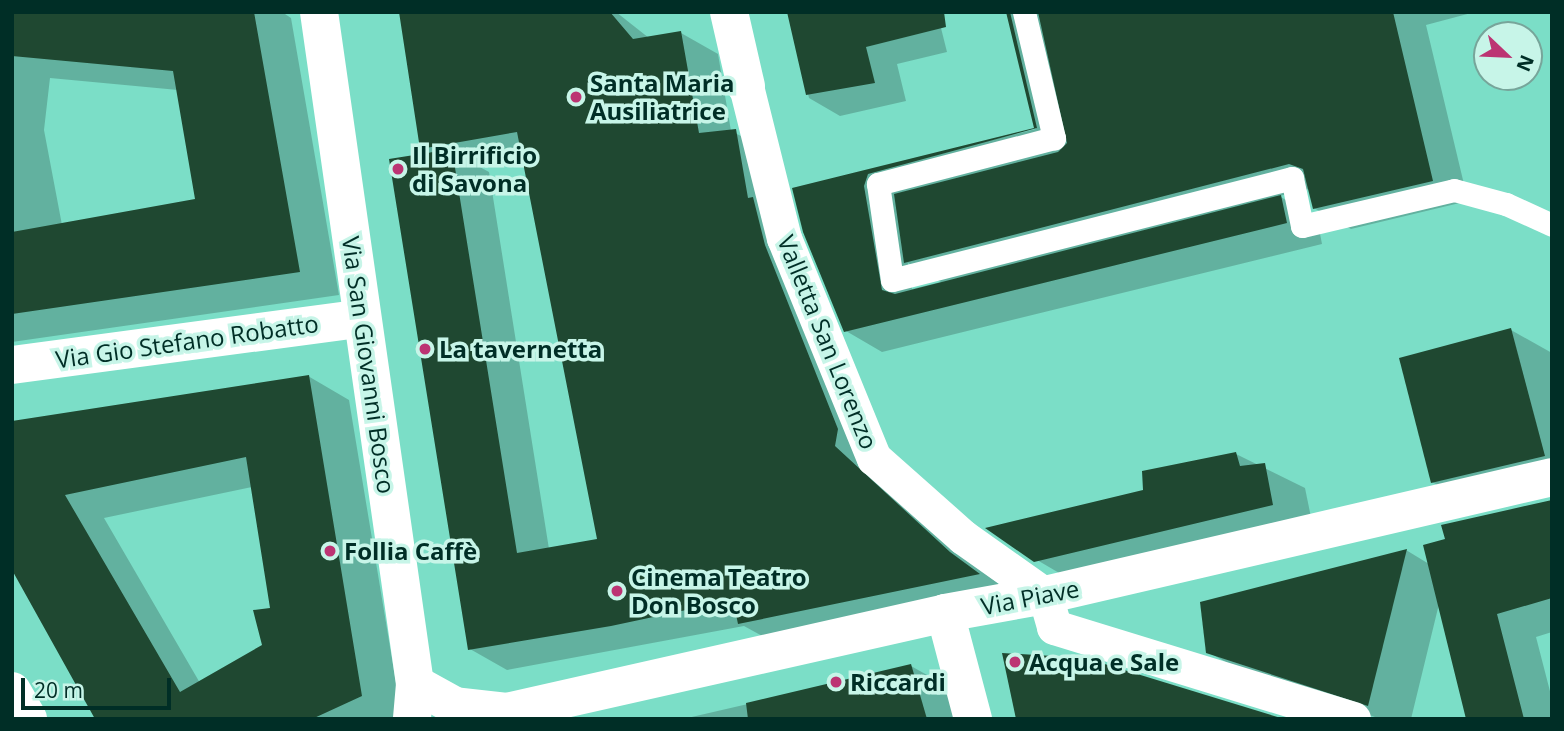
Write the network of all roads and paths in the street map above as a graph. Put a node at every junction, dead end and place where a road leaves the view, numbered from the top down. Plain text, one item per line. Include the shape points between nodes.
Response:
1 (319, 12) edge
2 (729, 12) edge
3 (1024, 12) edge
4 (746, 86) joint
5 (1552, 225) edge
6 (362, 318) junction
7 (12, 365) edge
8 (1552, 477) edge
9 (1045, 595) junction
10 (945, 613) junction
11 (12, 691) edge
12 (413, 701) edge
13 (501, 715) edge
14 (28, 719) edge
15 (973, 719) edge
16 (1353, 719) edge

1 - 6 street, Via San Giovanni Bosco
2 - 4 street, Valletta San Lorenzo
3 - 5 lane via 1054,138 878,184 892,280 1292,178 1302,226 1454,190 1506,204
4 - 9 street, Valletta San Lorenzo via 784,238 874,458 963,537
6 - 7 street, Via Gio Stefano Robatto
6 - 12 street, Via San Giovanni Bosco
8 - 9 street, Via Piave
9 - 10 street, Via Piave
9 - 16 street via 1054,626
10 - 13 street, Via Piave
10 - 15 street
11 - 14 street
12 - 13 street, Via Piave

